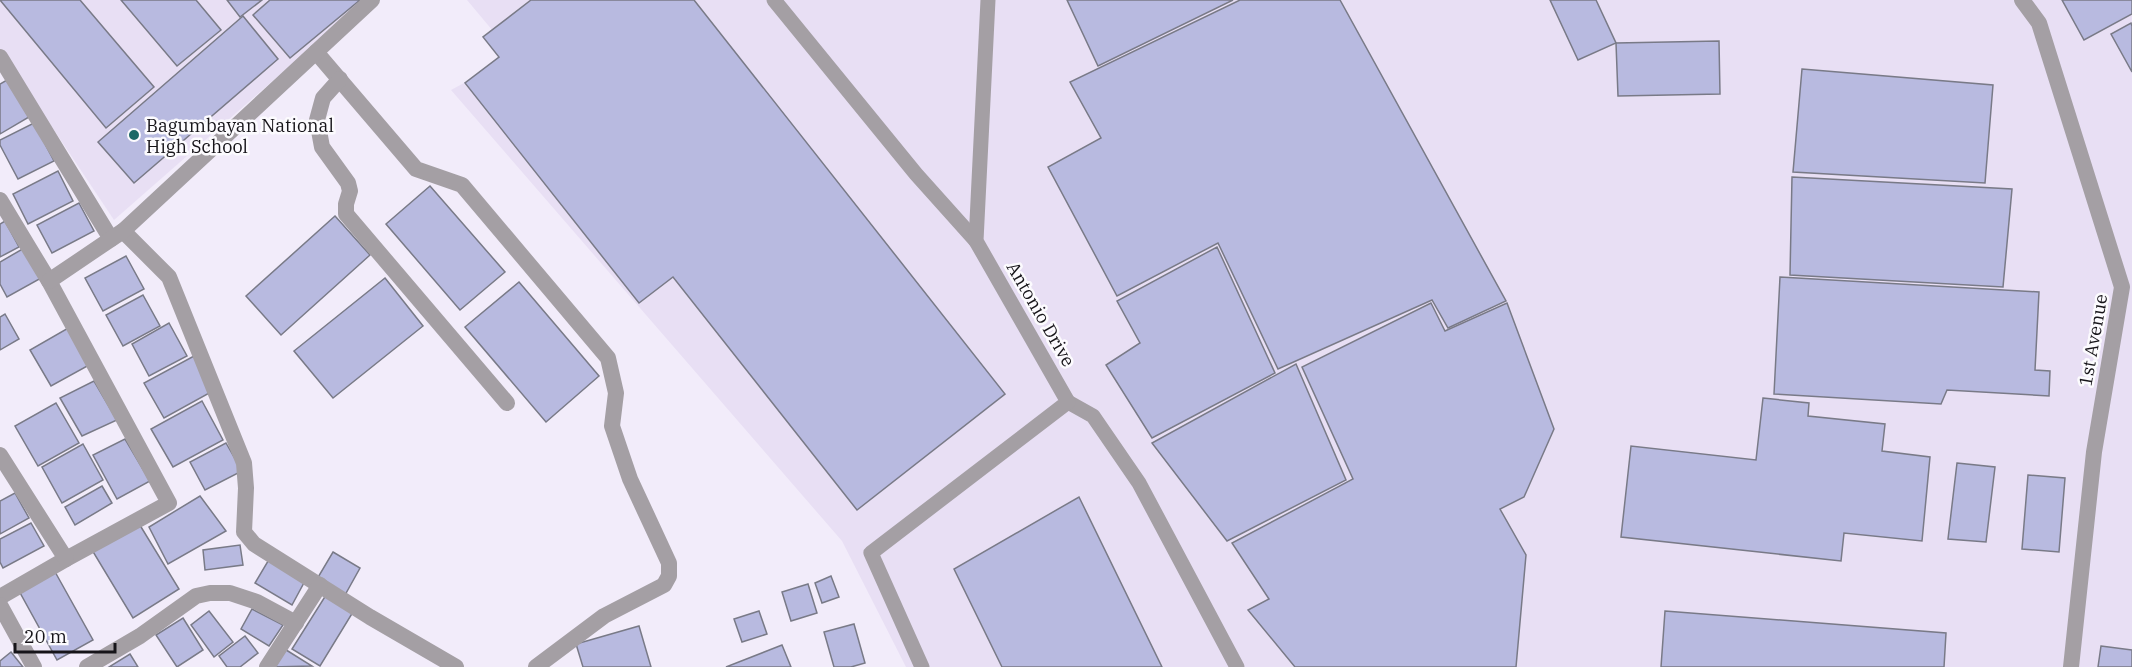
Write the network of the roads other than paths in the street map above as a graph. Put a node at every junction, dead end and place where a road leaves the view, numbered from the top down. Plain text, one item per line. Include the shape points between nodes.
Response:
1 (372, 0) edge
2 (774, 0) edge
3 (988, 0) edge
4 (2022, 0) edge
5 (316, 52) junction
6 (0, 57) edge
7 (340, 79) junction
8 (0, 200) edge
9 (117, 235) junction
10 (976, 242) junction
11 (49, 281) junction
12 (1068, 402) junction
13 (507, 403) dead end
14 (0, 455) edge
15 (66, 558) junction
16 (320, 585) junction
17 (0, 597) edge
18 (0, 605) edge
19 (296, 623) junction
20 (34, 667) edge
21 (87, 667) edge
22 (267, 667) edge
23 (456, 667) edge
24 (536, 667) edge
25 (922, 667) edge
26 (1237, 667) edge
27 (2071, 667) edge

1 - 5 street
2 - 10 lane, Antonio Drive
3 - 10 lane
4 - 27 street, 1st Avenue via 2039,23 2122,287 2094,452
5 - 7 street
5 - 9 street
6 - 9 street
7 - 13 street via 323,98 317,120 322,147 348,183 346,214
7 - 24 street via 416,169 462,185 608,358 616,393 612,426 630,479 669,562 669,576 664,585 604,616
8 - 11 street
9 - 11 street
9 - 16 street via 169,277 174,288 244,463 244,532 254,544
10 - 12 lane, Antonio Drive
11 - 15 street via 169,503
12 - 25 lane via 871,553
12 - 26 lane via 1093,416 1139,483
14 - 15 street
15 - 17 street
16 - 19 street
16 - 23 street
18 - 20 street
19 - 21 street via 257,602 230,593 210,593 196,596
19 - 22 street

